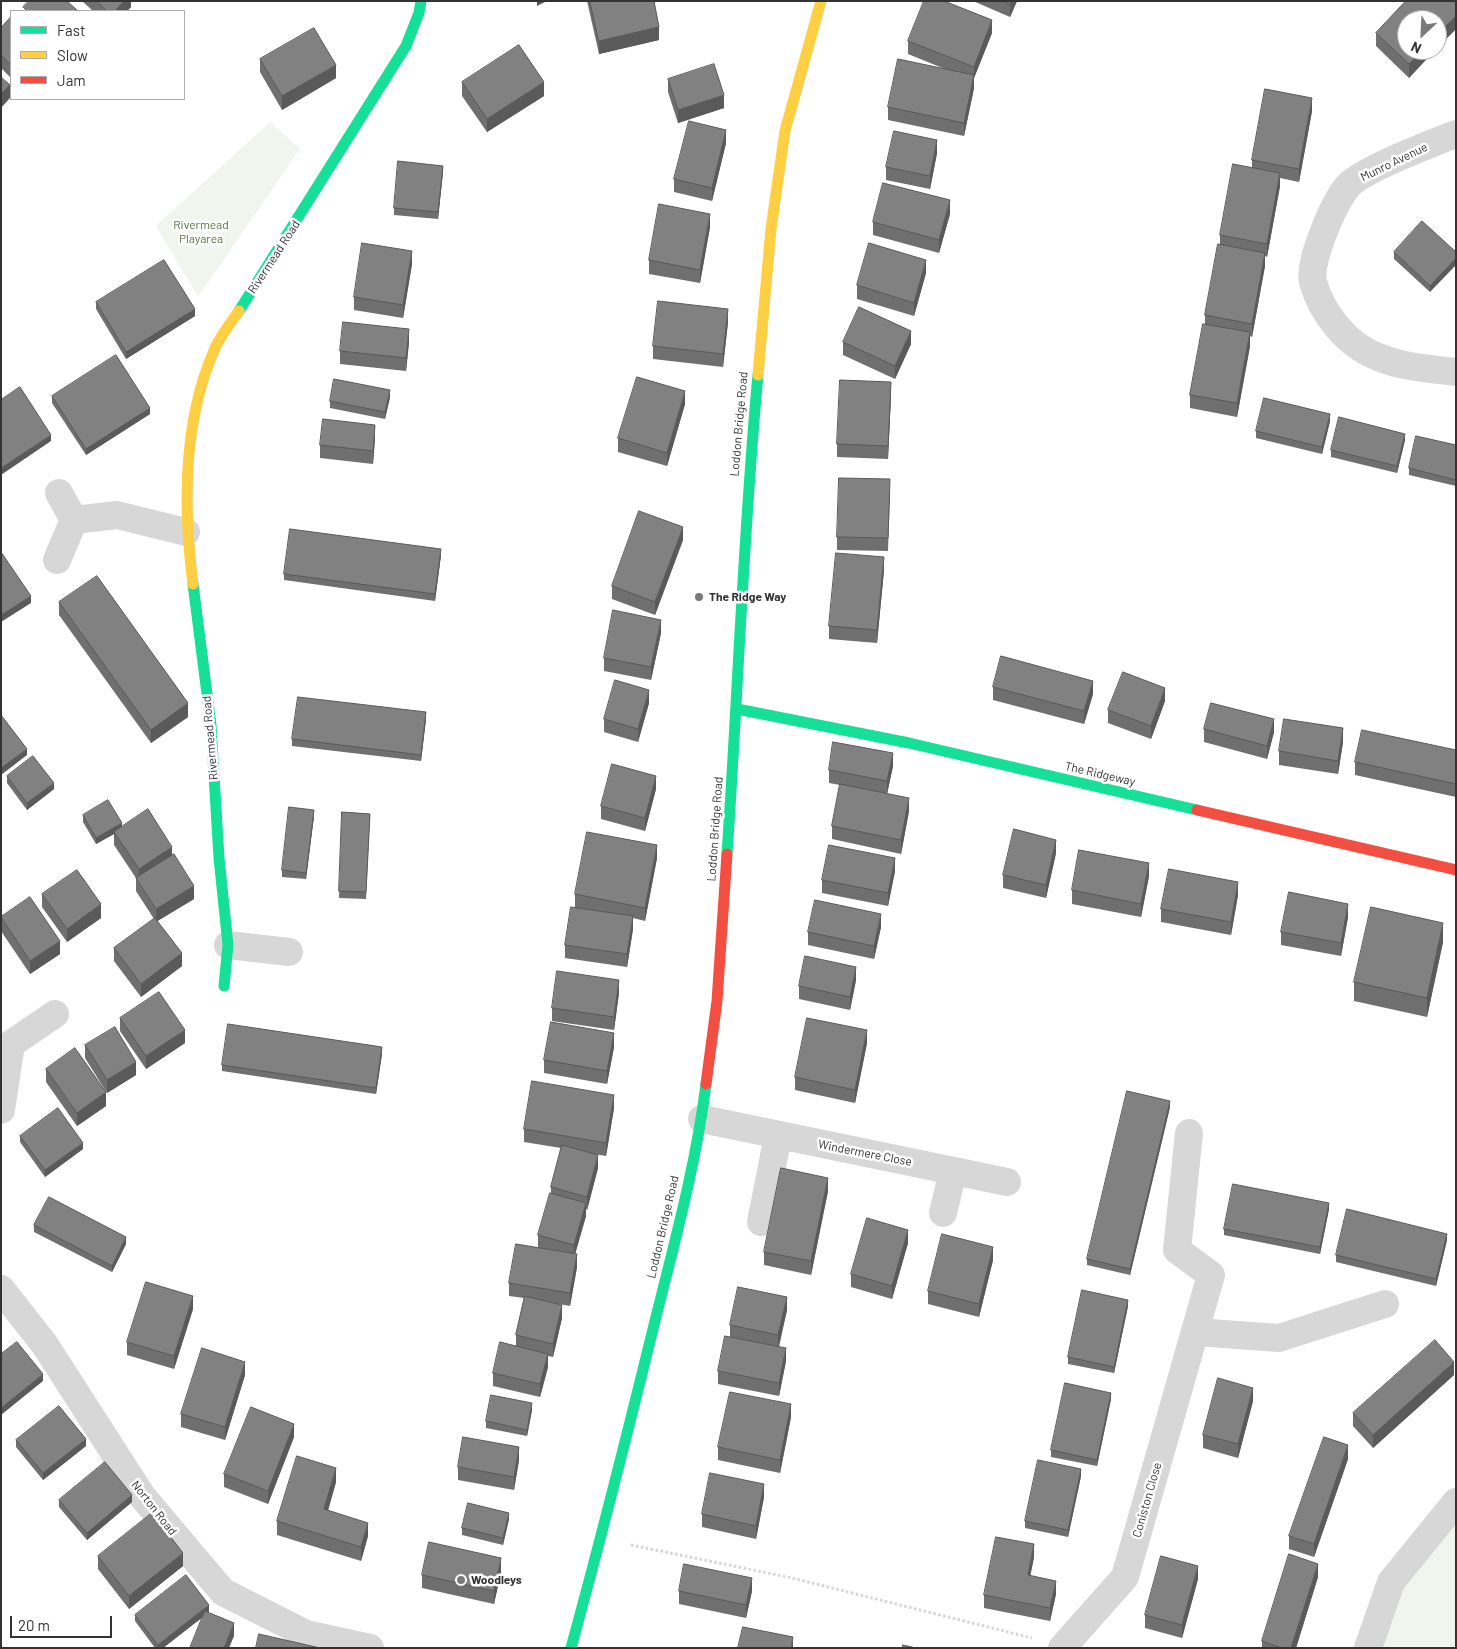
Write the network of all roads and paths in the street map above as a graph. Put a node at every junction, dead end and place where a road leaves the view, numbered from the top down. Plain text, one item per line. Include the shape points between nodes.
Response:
1 (421, 1) edge
2 (821, 1) edge
3 (1456, 134) edge
4 (1456, 372) edge
5 (59, 493) dead end
6 (74, 520) junction
7 (186, 532) junction
8 (57, 560) dead end
9 (737, 709) junction
10 (1456, 870) edge
11 (228, 945) junction
12 (289, 952) dead end
13 (224, 986) dead end
14 (55, 1014) dead end
15 (6, 1039) edge
16 (1, 1110) edge
17 (702, 1119) junction
18 (1189, 1133) dead end
19 (778, 1136) junction
20 (953, 1171) junction
21 (1007, 1182) dead end
22 (943, 1213) dead end
23 (761, 1222) dead end
24 (1, 1289) edge
25 (1385, 1304) dead end
26 (1196, 1332) junction
27 (1456, 1502) edge
28 (601, 1539) junction
29 (1062, 1647) edge
30 (370, 1648) edge
31 (571, 1648) edge
32 (1368, 1648) edge

1 - 7 street, Rivermead Road via 406,46 216,346 192,418
2 - 9 street, Loddon Bridge Road via 785,131 771,229 748,479
3 - 4 street, Munro Avenue via 1397,159 1348,186 1334,207 1324,232 1313,280 1333,321 1363,350 1398,363
5 - 6 street
6 - 7 street via 117,515
6 - 8 street
7 - 11 street, Rivermead Road via 211,725 218,858
9 - 10 street, The Ridgeway via 909,743
9 - 17 street, Loddon Bridge Road via 717,1001
11 - 12 street
11 - 13 street, Rivermead Road
14 - 15 street
15 - 16 street
17 - 19 street, Windermere Close
17 - 28 street, Loddon Bridge Road
18 - 26 street, Coniston Close via 1177,1250 1211,1275
19 - 20 street, Windermere Close
19 - 23 street
20 - 21 street, Windermere Close
20 - 22 street
24 - 30 street, Norton Road via 45,1345 142,1496 223,1592 306,1634
25 - 26 street via 1279,1338
26 - 29 street, Coniston Close via 1125,1577
27 - 32 street via 1391,1582
28 - 29 path via 792,1578
28 - 31 street, Loddon Bridge Road

